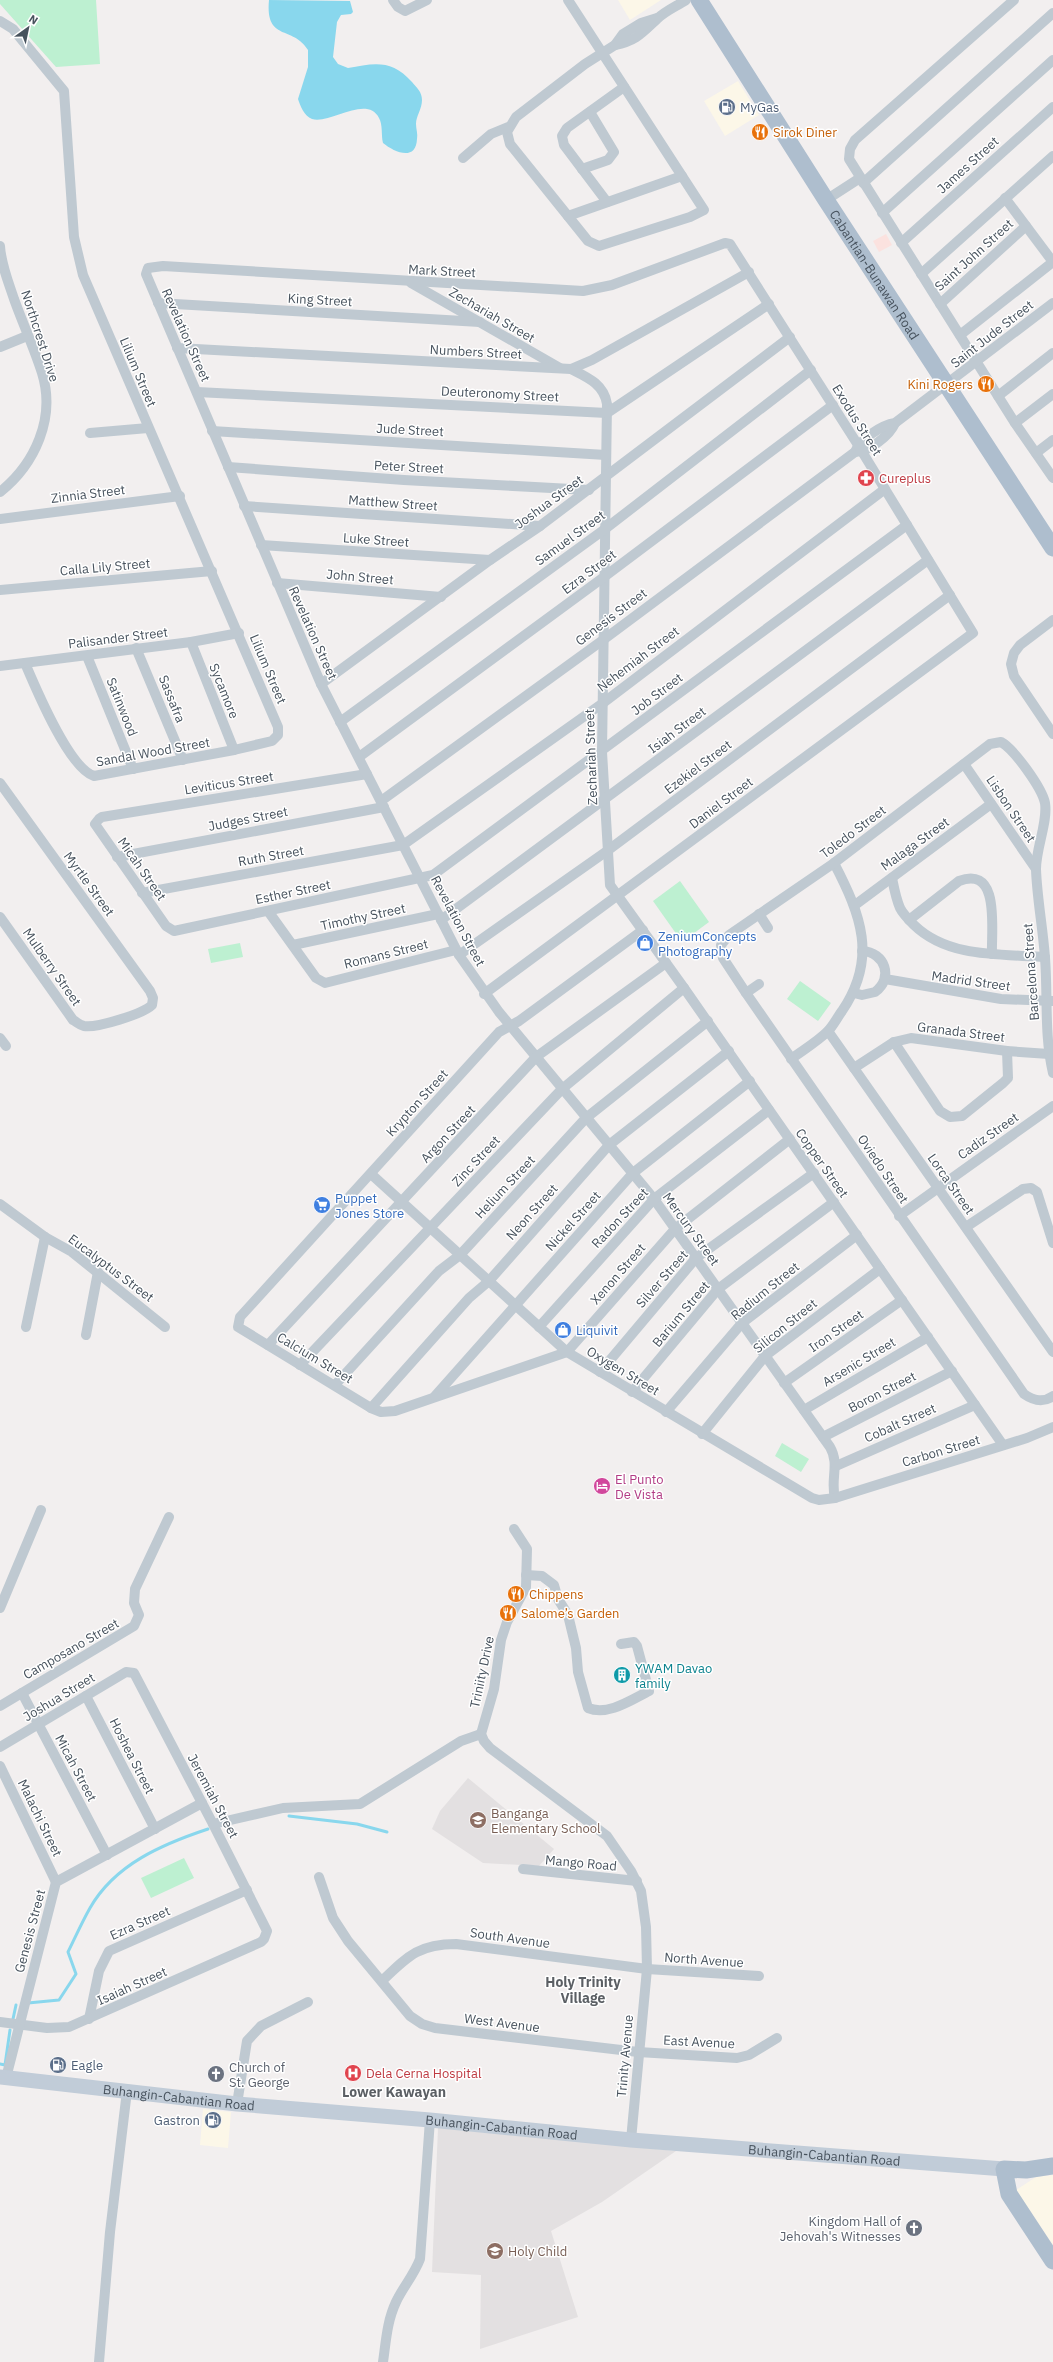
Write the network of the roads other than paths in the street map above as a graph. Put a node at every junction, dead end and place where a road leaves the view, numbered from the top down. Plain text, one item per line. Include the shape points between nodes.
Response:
1 (393, 0) edge
2 (427, 0) edge
3 (568, 0) edge
4 (686, 0) edge
5 (699, 0) edge
6 (1014, 0) edge
7 (1053, 13) edge
8 (0, 20) edge
9 (602, 53) junction
10 (1053, 60) edge
11 (624, 87) junction
12 (1053, 107) edge
13 (590, 112) junction
14 (508, 127) junction
15 (1053, 156) edge
16 (464, 158) dead end
17 (582, 170) junction
18 (682, 176) junction
19 (861, 180) junction
20 (1005, 198) junction
21 (826, 200) junction
22 (607, 202) junction
23 (882, 213) junction
24 (568, 216) junction
25 (1026, 226) junction
26 (901, 243) junction
27 (730, 244) joint
28 (0, 246) edge
29 (146, 270) joint
30 (749, 272) junction
31 (921, 274) junction
32 (409, 282) junction
33 (158, 303) junction
34 (1053, 303) edge
35 (769, 304) junction
36 (940, 304) junction
37 (480, 322) junction
38 (960, 335) junction
39 (27, 336) junction
40 (790, 337) junction
41 (0, 347) edge
42 (177, 348) junction
43 (1053, 353) edge
44 (976, 362) junction
45 (567, 369) junction
46 (811, 370) junction
47 (946, 385) junction
48 (197, 392) junction
49 (1053, 394) edge
50 (998, 396) junction
51 (833, 405) junction
52 (607, 413) junction
53 (1015, 423) junction
54 (148, 428) junction
55 (212, 431) junction
56 (90, 433) dead end
57 (1053, 440) edge
58 (859, 450) junction
59 (1036, 453) junction
60 (606, 455) junction
61 (228, 467) junction
62 (606, 476) junction
63 (1053, 478) edge
64 (885, 489) junction
65 (588, 490) junction
66 (0, 492) edge
67 (180, 496) junction
68 (244, 506) junction
69 (0, 519) edge
70 (907, 525) junction
71 (540, 526) junction
72 (605, 529) junction
73 (1050, 537) edge
74 (261, 546) junction
75 (490, 560) junction
76 (928, 560) junction
77 (212, 571) junction
78 (604, 577) junction
79 (277, 583) junction
80 (0, 590) edge
81 (950, 595) junction
82 (441, 597) junction
83 (1053, 620) edge
84 (239, 633) junction
85 (973, 633) joint
86 (603, 640) junction
87 (191, 642) junction
88 (136, 648) junction
89 (87, 656) junction
90 (25, 663) junction
91 (0, 666) edge
92 (321, 684) junction
93 (603, 703) junction
94 (340, 722) junction
95 (1053, 734) edge
96 (276, 738) joint
97 (1002, 742) joint
98 (234, 750) junction
99 (602, 752) junction
100 (359, 757) junction
101 (183, 760) junction
102 (964, 764) junction
103 (133, 769) junction
104 (367, 774) junction
105 (0, 783) edge
106 (605, 799) junction
107 (383, 804) junction
108 (991, 804) junction
109 (96, 821) joint
110 (403, 845) junction
111 (607, 851) junction
112 (117, 857) junction
113 (834, 863) junction
114 (1036, 869) junction
115 (892, 878) junction
116 (421, 879) junction
117 (142, 893) junction
118 (618, 896) junction
119 (855, 905) junction
120 (268, 911) junction
121 (759, 914) junction
122 (0, 917) edge
123 (440, 917) junction
124 (909, 920) junction
125 (768, 928) dead end
126 (171, 930) joint
127 (643, 930) junction
128 (293, 945) junction
129 (721, 945) joint
130 (862, 951) junction
131 (457, 952) junction
132 (992, 954) junction
133 (1045, 957) junction
134 (666, 963) junction
135 (885, 979) junction
136 (759, 984) dead end
137 (684, 988) junction
138 (746, 993) junction
139 (854, 993) junction
140 (484, 994) junction
141 (1050, 1001) edge
142 (154, 1002) joint
143 (708, 1021) junction
144 (510, 1025) junction
145 (828, 1031) junction
146 (894, 1042) junction
147 (729, 1051) junction
148 (1007, 1051) junction
149 (1049, 1054) junction
150 (536, 1057) junction
151 (791, 1059) junction
152 (854, 1068) junction
153 (1053, 1073) edge
154 (750, 1081) junction
155 (562, 1089) junction
156 (1053, 1106) edge
157 (769, 1110) junction
158 (586, 1118) junction
159 (790, 1139) junction
160 (609, 1145) junction
161 (633, 1173) junction
162 (814, 1173) junction
163 (371, 1174) junction
164 (938, 1188) junction
165 (654, 1199) junction
166 (402, 1202) junction
167 (834, 1202) junction
168 (0, 1204) edge
169 (899, 1216) junction
170 (966, 1227) junction
171 (431, 1228) junction
172 (675, 1229) junction
173 (857, 1235) junction
174 (44, 1237) junction
175 (1053, 1243) edge
176 (460, 1255) junction
177 (696, 1258) junction
178 (880, 1269) junction
179 (98, 1272) junction
180 (489, 1281) junction
181 (718, 1289) junction
182 (902, 1300) junction
183 (516, 1305) junction
184 (742, 1323) junction
185 (238, 1324) joint
186 (26, 1327) dead end
187 (165, 1327) dead end
188 (539, 1327) junction
189 (86, 1335) dead end
190 (928, 1337) junction
191 (268, 1345) junction
192 (1052, 1347) edge
193 (568, 1352) junction
194 (765, 1356) junction
195 (300, 1365) junction
196 (952, 1371) junction
197 (600, 1372) junction
198 (784, 1383) junction
199 (335, 1385) junction
200 (632, 1392) junction
201 (1053, 1396) edge
202 (434, 1397) junction
203 (975, 1405) junction
204 (376, 1410) junction
205 (804, 1410) junction
206 (666, 1412) junction
207 (1053, 1427) edge
208 (702, 1434) junction
209 (823, 1437) junction
210 (1003, 1445) junction
211 (836, 1466) junction
212 (835, 1498) junction
213 (41, 1510) dead end
214 (169, 1517) dead end
215 (514, 1529) dead end
216 (526, 1575) junction
217 (0, 1608) edge
218 (621, 1644) dead end
219 (131, 1672) joint
220 (22, 1693) junction
221 (86, 1696) junction
222 (0, 1706) edge
223 (38, 1724) junction
224 (481, 1734) junction
225 (0, 1747) edge
226 (0, 1766) edge
227 (202, 1803) junction
228 (213, 1824) junction
229 (155, 1829) junction
230 (107, 1855) junction
231 (523, 1869) dead end
232 (319, 1877) dead end
233 (637, 1881) junction
234 (56, 1882) junction
235 (247, 1890) junction
236 (266, 1936) joint
237 (647, 1969) junction
238 (759, 1976) dead end
239 (382, 1981) junction
240 (308, 2002) dead end
241 (89, 2019) junction
242 (0, 2022) edge
243 (18, 2025) junction
244 (778, 2038) dead end
245 (638, 2052) junction
246 (3, 2078) edge
247 (127, 2091) junction
248 (237, 2104) junction
249 (430, 2120) junction
250 (631, 2140) junction
251 (1053, 2166) edge
252 (1004, 2169) junction
253 (1053, 2261) edge
254 (99, 2362) edge
255 (383, 2362) edge

1 - 2 street via 405,11
3 - 9 street
4 - 9 street via 657,18 637,25
5 - 21 main road, Cabantian-Bunawan Road
6 - 19 street via 855,140 850,149 849,159
7 - 19 street
8 - 54 street, Lilium Street via 13,29 64,91 74,237 78,259
9 - 11 street
9 - 14 street via 563,80 516,117
10 - 23 street
11 - 13 street
11 - 18 street
12 - 26 street, James Street
13 - 17 street via 567,128 562,136 564,145
13 - 17 street via 614,152 608,160
14 - 16 street via 491,134
14 - 24 street via 510,144
15 - 20 street
17 - 22 street
18 - 22 street
18 - 24 street via 704,210 690,217 599,246 588,241
19 - 21 street
19 - 23 street
20 - 25 street
20 - 31 street
21 - 47 main road, Cabantian-Bunawan Road
22 - 24 street
23 - 26 street
25 - 36 street, Saint John Street
25 - 38 street via 1053,262
26 - 31 street
27 - 30 street, Exodus Street
27 - 32 street, Mark Street via 725,243 612,285 583,291
28 - 39 street, Northcrest Drive via 5,273
29 - 32 street, Mark Street via 164,266
29 - 33 street, Revelation Street
30 - 35 street, Exodus Street
30 - 45 street, Numbers Street via 592,360
31 - 36 street
32 - 37 street, Zechariah Street
33 - 37 street, King Street
33 - 42 street, Revelation Street
34 - 44 street, Saint Jude Street
35 - 40 street, Exodus Street
35 - 52 street
36 - 38 street
37 - 45 street, Zechariah Street
38 - 44 street
39 - 41 street
39 - 66 street, Northcrest Drive via 42,374 45,415 33,456
40 - 46 street, Exodus Street
40 - 62 street, Joshua Street
42 - 45 street, Numbers Street
42 - 48 street, Revelation Street
43 - 50 street
44 - 47 street, Saint Jude Street
44 - 50 street
45 - 52 street, Zechariah Street via 590,379 603,390
46 - 51 street, Exodus Street
46 - 72 street, Samuel Street
47 - 58 street, Genesis Street via 895,423 891,431
47 - 73 main road, Cabantian-Bunawan Road
48 - 52 street, Deuteronomy Street
48 - 55 street, Revelation Street
49 - 53 street
50 - 53 street
51 - 58 street, Exodus Street
51 - 78 street, Ezra Street
52 - 60 street, Zechariah Street
53 - 59 street
54 - 56 street
54 - 67 street, Lilium Street
55 - 60 street, Jude Street
55 - 61 street, Revelation Street
57 - 59 street
58 - 64 street, Exodus Street
58 - 86 street, Genesis Street
59 - 63 street
60 - 62 street, Zechariah Street
61 - 65 street, Peter Street
61 - 68 street, Revelation Street
62 - 65 street, Joshua Street
62 - 72 street, Zechariah Street
64 - 70 street, Exodus Street
64 - 93 street, Nehemiah Street
65 - 71 street, Joshua Street
67 - 69 street, Zinnia Street
67 - 77 street, Lilium Street
68 - 71 street, Matthew Street
68 - 74 street, Revelation Street
70 - 76 street, Exodus Street
70 - 99 street, Job Street
71 - 75 street, Joshua Street
72 - 78 street, Zechariah Street
72 - 94 street, Samuel Street
74 - 75 street, Luke Street
74 - 79 street, Revelation Street
75 - 82 street, Joshua Street
76 - 81 street, Exodus Street
76 - 106 street, Isiah Street
77 - 80 street, Calla Lily Street
77 - 84 street, Lilium Street
78 - 86 street, Zechariah Street
78 - 100 street, Ezra Street
79 - 82 street, John Street
79 - 92 street, Revelation Street
81 - 85 street, Exodus Street
81 - 111 street, Ezekiel Street
82 - 92 street, Joshua Street
83 - 95 street via 1020,645 1011,664 1014,676
84 - 87 street, Palisander Street
84 - 96 street, Lilium Street via 278,727
85 - 118 street, Daniel Street
86 - 93 street, Zechariah Street
86 - 107 street, Genesis Street
87 - 88 street, Palisander Street
87 - 98 street, Sycamore
88 - 89 street, Palisander Street
88 - 101 street, Sassafra
89 - 90 street, Palisander Street
89 - 103 street, Satinwood
90 - 91 street, Palisander Street
90 - 103 street, Sandal Wood Street via 55,726 84,771 100,776
92 - 94 street, Revelation Street
93 - 99 street, Zechariah Street
93 - 110 street, Nehemiah Street
94 - 100 street, Revelation Street
96 - 98 street, Sandal Wood Street
97 - 102 street, Toledo Street via 990,744
97 - 114 street, Barcelona Street via 1019,759 1044,801 1046,811 1038,842
98 - 101 street, Sandal Wood Street
99 - 106 street, Zechariah Street
99 - 116 street, Job Street via 433,875
100 - 104 street, Revelation Street
101 - 103 street, Sandal Wood Street
102 - 108 street, Lisbon Street
102 - 113 street, Toledo Street
104 - 107 street, Revelation Street
104 - 109 street, Leviticus Street via 102,817
105 - 142 street, Myrtle Street via 150,992
106 - 111 street, Zechariah Street
106 - 123 street, Isiah Street
107 - 110 street, Revelation Street
107 - 112 street, Judges Street
108 - 114 street, Lisbon Street
108 - 115 street, Malaga Street
109 - 112 street, Micah Street via 96,828
110 - 116 street, Revelation Street
110 - 117 street, Ruth Street
111 - 118 street, Zechariah Street via 610,885
111 - 131 street, Ezekiel Street
112 - 117 street, Micah Street
113 - 119 street
113 - 121 street, Toledo Street
114 - 133 street, Barcelona Street
115 - 119 street, Malaga Street
115 - 124 street via 900,909
116 - 120 street, Esther Street
116 - 123 street, Revelation Street
117 - 126 street, Micah Street
118 - 127 street, Copper Street
118 - 140 street, Daniel Street
119 - 130 street
120 - 126 street, Esther Street
120 - 128 street
121 - 125 street
121 - 129 street, Toledo Street via 729,935
122 - 142 street, Mulberry Street via 73,1020 79,1024 102,1024 146,1010
123 - 128 street, Timothy Street
123 - 131 street, Revelation Street
124 - 132 street via 926,936 945,946
124 - 132 street via 959,881 969,877 975,878 987,887 991,899
127 - 134 street, Copper Street
127 - 144 street, Krypton Street via 520,1021
128 - 131 street, Romans Street via 316,978 322,982
129 - 138 street, Oviedo Street via 723,958
130 - 135 street via 872,953 881,959 886,968
130 - 139 street
131 - 140 street, Revelation Street
132 - 133 street
133 - 141 street, Barcelona Street
134 - 137 street, Copper Street
134 - 150 street, Argon Street
135 - 139 street via 879,990 871,994
135 - 141 street, Madrid Street via 986,997
136 - 138 street
137 - 143 street, Copper Street
137 - 155 street, Zinc Street
138 - 151 street, Oviedo Street
139 - 145 street
140 - 144 street, Mercury Street
141 - 149 street, Barcelona Street
143 - 147 street, Copper Street
143 - 158 street, Helium Street
144 - 150 street, Mercury Street
144 - 163 street, Krypton Street via 499,1032
145 - 151 street
145 - 152 street, Lorca Street
146 - 148 street, Granada Street via 923,1038
146 - 148 street via 940,1111 950,1117 962,1116 1008,1078
146 - 152 street, Granada Street
147 - 154 street, Copper Street
147 - 160 street, Neon Street
148 - 149 street, Granada Street
149 - 153 street, Barcelona Street
150 - 155 street, Mercury Street
150 - 166 street, Argon Street
151 - 169 street, Oviedo Street
152 - 164 street, Lorca Street
154 - 157 street, Copper Street
154 - 161 street, Nickel Street
155 - 158 street, Mercury Street
155 - 171 street, Zinc Street
156 - 164 street, Cadiz Street
157 - 159 street, Copper Street
157 - 165 street, Radon Street
158 - 160 street, Mercury Street
158 - 176 street, Helium Street
159 - 162 street, Copper Street
159 - 172 street, Xenon Street
160 - 161 street, Mercury Street
160 - 180 street, Neon Street
161 - 165 street, Mercury Street
161 - 183 street, Nickel Street
162 - 167 street, Copper Street
162 - 177 street, Silver Street
163 - 166 street, Oxygen Street
163 - 185 street, Krypton Street via 240,1317
164 - 169 street, Cadiz Street
164 - 170 street, Lorca Street
165 - 172 street, Mercury Street
165 - 188 street, Radon Street
166 - 171 street, Oxygen Street
166 - 191 street, Argon Street
167 - 173 street, Copper Street
167 - 181 street, Barium Street
168 - 174 street, Eucalyptus Street
169 - 201 street, Oviedo Street via 1024,1394 1035,1400 1045,1400
170 - 175 street via 1023,1189 1031,1188 1037,1192
170 - 192 street, Lorca Street
171 - 176 street, Oxygen Street
171 - 195 street, Zinc Street
172 - 177 street, Mercury Street
172 - 193 street, Xenon Street
173 - 178 street, Copper Street
173 - 184 street, Radium Street
174 - 179 street, Eucalyptus Street via 72,1252
174 - 186 street
176 - 180 street, Oxygen Street
176 - 199 street, Helium Street via 439,1271
177 - 181 street, Mercury Street
177 - 197 street, Silver Street
178 - 182 street, Copper Street
178 - 194 street, Silicon Street
179 - 187 street, Eucalyptus Street
179 - 189 street
180 - 183 street, Oxygen Street
180 - 204 street, Neon Street via 469,1298
181 - 184 street, Mercury Street
181 - 200 street, Barium Street
182 - 190 street, Copper Street
182 - 198 street, Iron Street
183 - 188 street, Oxygen Street
183 - 202 street, Nickel Street
184 - 194 street, Mercury Street
184 - 206 street, Radium Street
185 - 191 street, Calcium Street
188 - 193 street, Oxygen Street
190 - 196 street, Copper Street
190 - 205 street, Arsenic Street
191 - 195 street, Calcium Street
193 - 197 street, Oxygen Street
193 - 202 street
194 - 198 street, Mercury Street
194 - 208 street, Silicon Street
195 - 199 street, Calcium Street
196 - 203 street, Copper Street
196 - 209 street, Boron Street
197 - 200 street, Oxygen Street
198 - 205 street, Mercury Street
199 - 204 street, Calcium Street
200 - 206 street, Oxygen Street
202 - 204 street via 395,1411
203 - 210 street, Copper Street
203 - 211 street, Cobalt Street
205 - 209 street, Mercury Street
206 - 208 street, Oxygen Street
207 - 210 street, Carbon Street
208 - 212 street, Oxygen Street via 805,1495 819,1500
209 - 211 street, Mercury Street via 834,1454
210 - 212 street, Carbon Street
211 - 212 street, Mercury Street via 833,1478
213 - 217 street
214 - 220 street, Camposano Street via 134,1589 134,1603 140,1615 134,1626
215 - 216 street, Triniity Drive via 528,1549
216 - 218 street via 542,1576 554,1585 558,1599 568,1615 576,1648 578,1672 588,1708 598,1712 650,1691 637,1646 634,1642
216 - 224 street, Triniity Drive via 526,1588 507,1622 501,1640 494,1689
219 - 221 street, Joshua Street via 126,1672
219 - 227 street, Jeremiah Street via 135,1675
220 - 222 street, Camposano Street
220 - 223 street, Micah Street
221 - 223 street, Joshua Street
221 - 229 street, Hoshea Street
223 - 225 street, Joshua Street
223 - 230 street, Micah Street
224 - 228 street via 461,1741 360,1804 283,1808
224 - 233 street, Trinity Avenue via 490,1748 607,1836
226 - 234 street, Malachi Street
227 - 228 street, Jeremiah Street
227 - 229 street, Genesis Street
228 - 235 street, Jeremiah Street
229 - 230 street, Genesis Street
230 - 234 street, Genesis Street
231 - 233 street, Mango Road
232 - 239 street, West Avenue via 333,1918 348,1941
233 - 237 street, Trinity Avenue via 643,1902
234 - 243 street, Genesis Street
235 - 236 street, Jeremiah Street via 266,1926
235 - 241 street, Ezra Street via 109,1951 99,1971
236 - 241 street, Isaiah Street via 261,1942
237 - 238 street, North Avenue
237 - 239 street, South Avenue via 456,1944 437,1944 404,1959
237 - 245 street, Trinity Avenue
239 - 245 street, West Avenue via 410,2016 422,2024 435,2028
240 - 248 street via 261,2026 247,2041
241 - 243 street, Isaiah Street via 63,2028
242 - 243 street, Isaiah Street
243 - 246 street, Genesis Street
244 - 245 street, East Avenue via 749,2055 737,2058
245 - 250 street, Trinity Avenue
246 - 247 main road, Buhangin-Cabantian Road
247 - 248 main road, Buhangin-Cabantian Road
247 - 254 street via 110,2232
248 - 249 main road, Buhangin-Cabantian Road
249 - 250 main road, Buhangin-Cabantian Road
249 - 255 street via 420,2259 390,2318
250 - 252 main road, Buhangin-Cabantian Road
251 - 252 main road via 1026,2170
252 - 253 main road via 1009,2194

